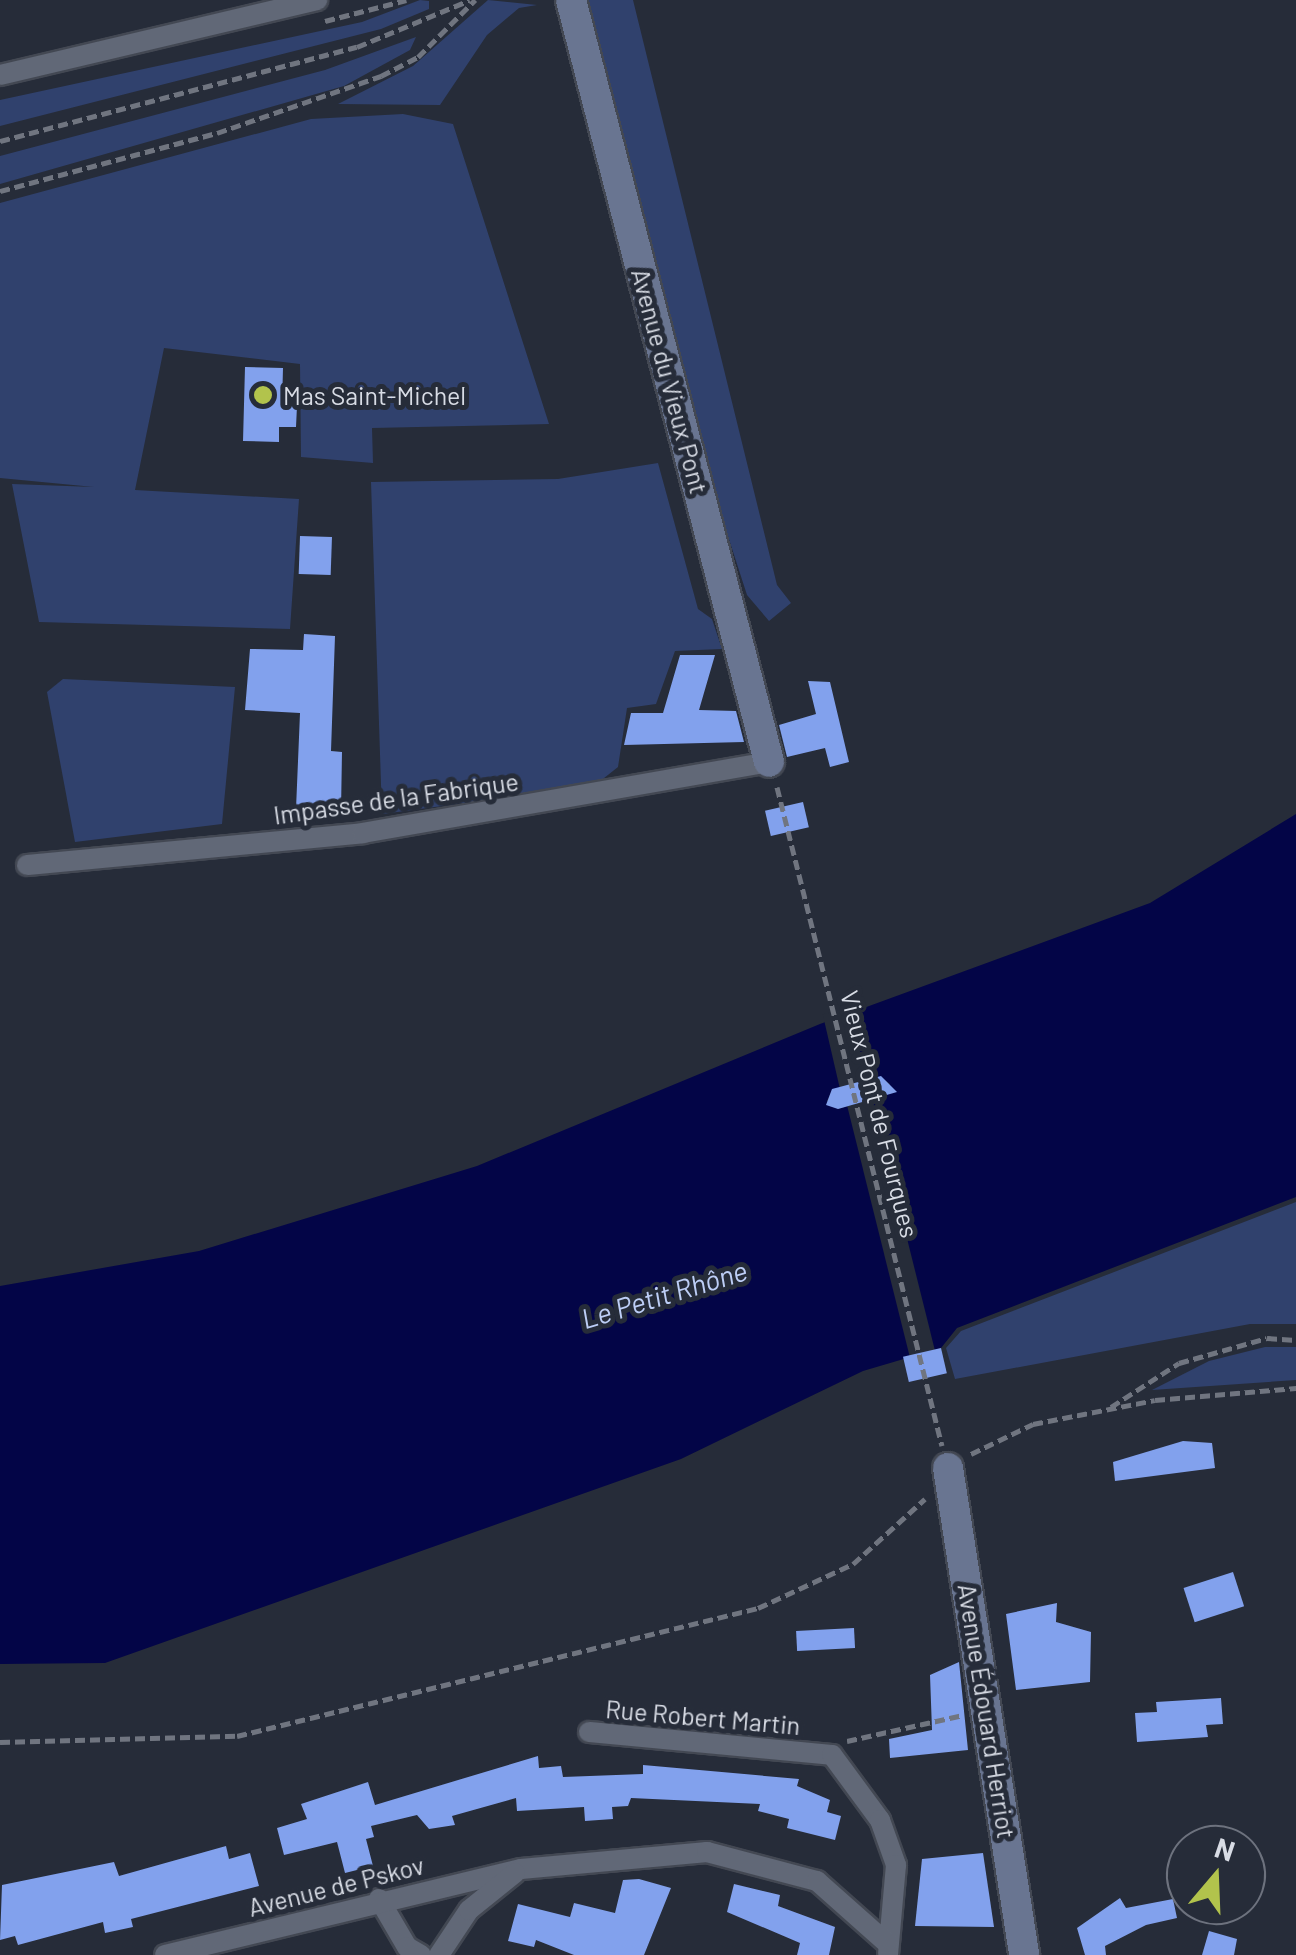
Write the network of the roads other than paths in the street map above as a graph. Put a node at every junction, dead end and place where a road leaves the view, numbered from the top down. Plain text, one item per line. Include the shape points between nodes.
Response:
1 (317, 0) edge
2 (572, 0) edge
3 (0, 74) edge
4 (769, 762) joint
5 (27, 865) dead end
6 (948, 1468) road end
7 (589, 1732) dead end
8 (521, 1869) junction
9 (379, 1899) junction
10 (888, 1950) edge
11 (165, 1955) edge
12 (421, 1955) edge
13 (439, 1955) edge
14 (1024, 1955) edge

1 - 3 street
2 - 4 street, Avenue du Vieux Pont
4 - 5 street, Impasse de la Fabrique via 363,833
6 - 14 street, Avenue Édouard Herriot
7 - 10 street, Rue Robert Martin via 832,1754 889,1843 900,1889
8 - 9 street, Avenue de Pskov
8 - 10 street, Avenue de Pskov via 614,1855 755,1859 817,1881
8 - 13 street, Avenue de Pskov via 469,1910
9 - 11 street, Avenue de Pskov
9 - 12 street via 407,1947

